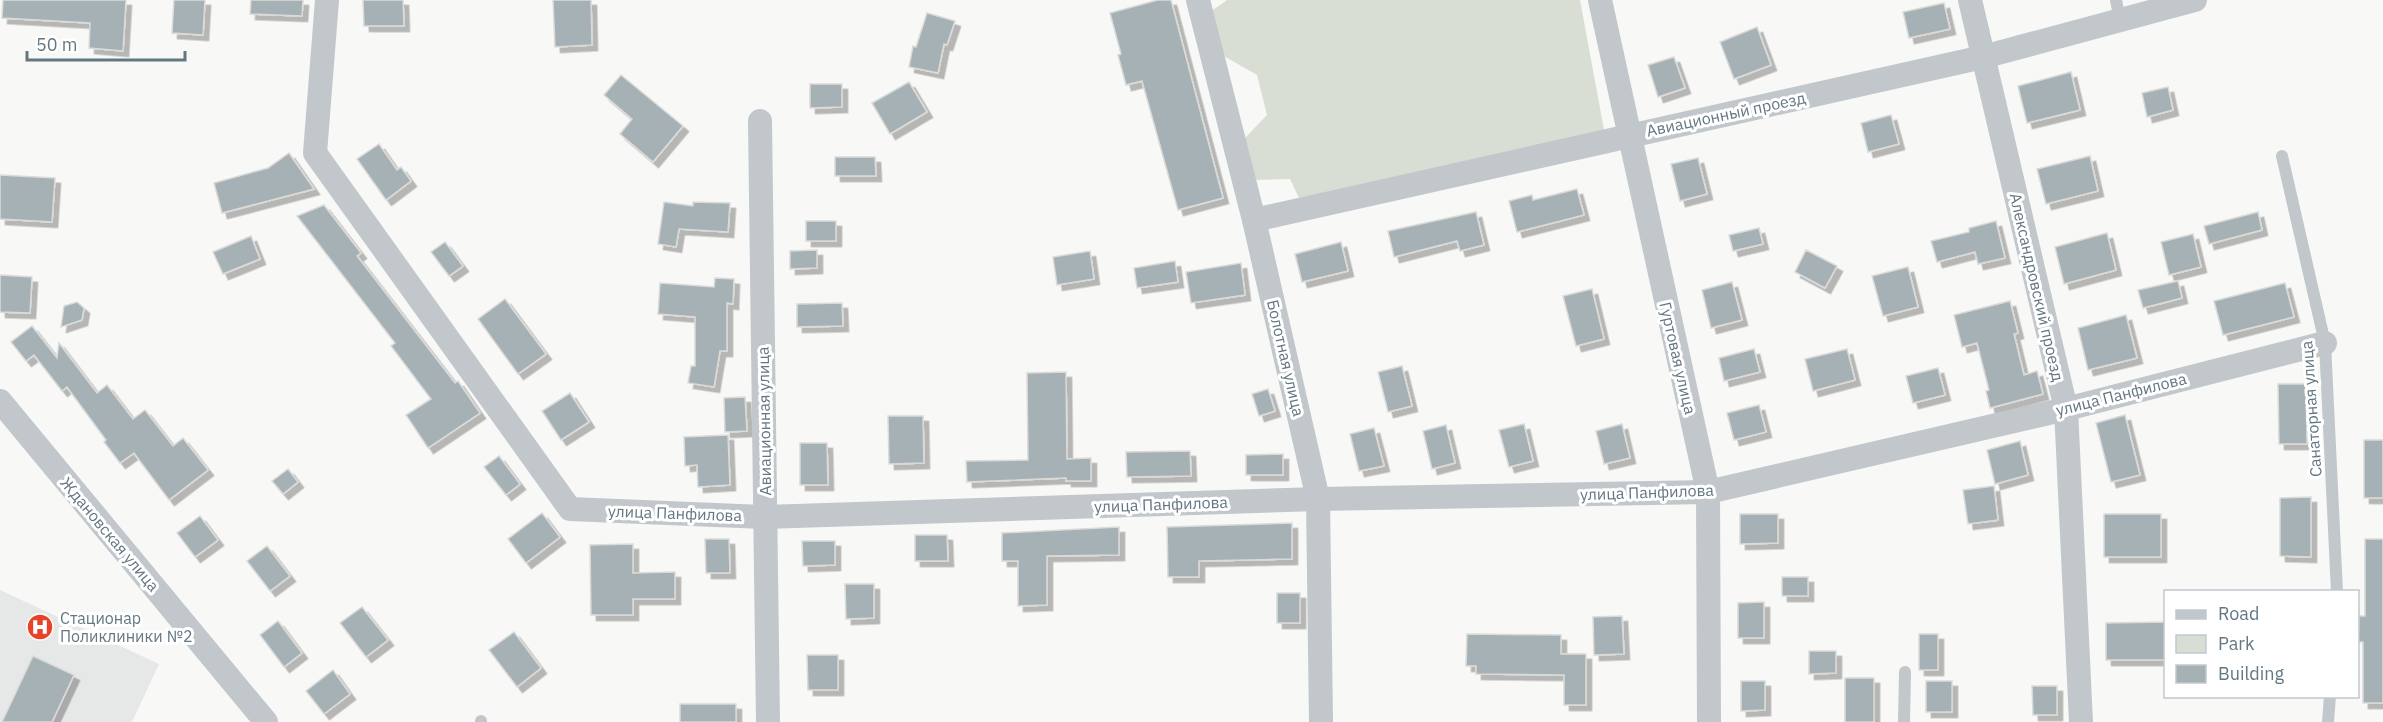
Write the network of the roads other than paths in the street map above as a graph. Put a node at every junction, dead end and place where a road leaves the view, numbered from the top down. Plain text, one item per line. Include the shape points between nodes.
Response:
1 (327, 0) edge
2 (1198, 0) edge
3 (1600, 0) edge
4 (1970, 0) edge
5 (2195, 0) edge
6 (2118, 10) edge
7 (1983, 57) junction
8 (760, 121) dead end
9 (1628, 135) junction
10 (2282, 156) dead end
11 (1254, 220) junction
12 (2325, 343) junction
13 (0, 401) edge
14 (2066, 409) junction
15 (1708, 492) junction
16 (1318, 500) junction
17 (765, 517) junction
18 (2337, 590) edge
19 (1905, 672) dead end
20 (2330, 698) edge
21 (266, 722) edge
22 (768, 722) edge
23 (1321, 722) edge
24 (1709, 722) edge
25 (1904, 722) edge
26 (2081, 722) edge
27 (2328, 722) edge

1 - 17 street, улица Панфилова via 315,153 570,508
2 - 11 street, Болотная улица
3 - 9 street, Гуртовая улица
4 - 7 street, Александровский проезд
5 - 6 street, Авиационный проезд
6 - 7 street, Авиационный проезд
7 - 9 street, Авиационный проезд
7 - 14 street, Александровский проезд
8 - 17 street, Авиационная улица
9 - 11 street, Авиационный проезд
9 - 15 street, Гуртовая улица
10 - 12 lane, Санаторная улица
11 - 16 street, Болотная улица
12 - 14 street, улица Панфилова
12 - 18 lane, Санаторная улица
13 - 21 street, Ждановская улица
14 - 15 street, улица Панфилова
14 - 26 street, Александровский проезд
15 - 16 street, улица Панфилова
15 - 24 street, Гуртовая улица
16 - 17 street, улица Панфилова
16 - 23 street, Болотная улица
17 - 22 street, Авиационная улица
19 - 25 lane
20 - 27 lane

